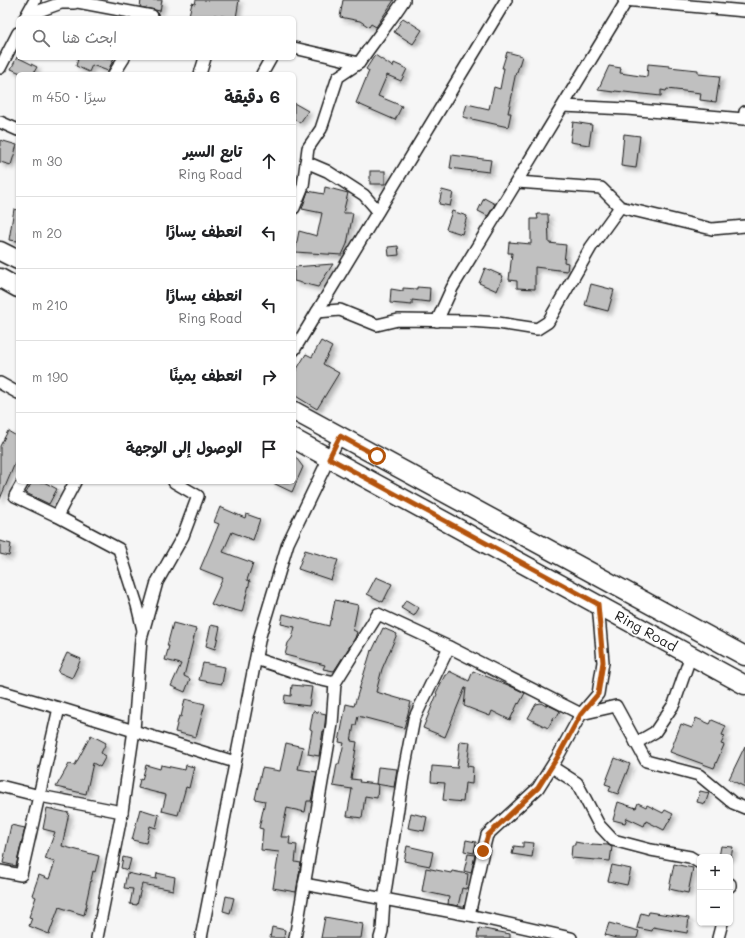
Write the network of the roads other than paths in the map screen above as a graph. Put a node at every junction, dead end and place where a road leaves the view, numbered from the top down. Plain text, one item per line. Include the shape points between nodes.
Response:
1 (35, 0) edge
2 (68, 0) edge
3 (404, 0) edge
4 (506, 0) edge
5 (624, 0) edge
6 (627, 0) edge
7 (79, 3) junction
8 (745, 11) edge
9 (27, 16) edge
10 (33, 16) edge
11 (149, 16) edge
12 (16, 37) edge
13 (296, 48) edge
14 (123, 60) edge
15 (204, 60) edge
16 (270, 60) edge
17 (359, 63) junction
18 (0, 68) edge
19 (115, 72) edge
20 (201, 72) edge
21 (263, 72) edge
22 (563, 106) junction
23 (745, 112) edge
24 (0, 122) edge
25 (16, 129) edge
26 (306, 162) junction
27 (517, 182) junction
28 (296, 203) edge
29 (620, 207) junction
30 (378, 211) junction
31 (745, 226) edge
32 (0, 251) edge
33 (16, 259) edge
34 (0, 278) edge
35 (16, 287) edge
36 (317, 312) junction
37 (438, 321) junction
38 (296, 347) edge
39 (0, 383) edge
40 (16, 392) edge
41 (296, 412) edge
42 (340, 436) junction
43 (296, 440) edge
44 (329, 458) junction
45 (22, 484) edge
46 (74, 484) edge
47 (177, 484) edge
48 (57, 516) junction
49 (598, 604) junction
50 (143, 630) junction
51 (449, 647) junction
52 (691, 655) junction
53 (745, 656) edge
54 (256, 659) junction
55 (335, 683) junction
56 (745, 685) edge
57 (0, 691) edge
58 (59, 708) junction
59 (581, 714) junction
60 (134, 730) junction
61 (636, 743) junction
62 (235, 762) junction
63 (552, 767) junction
64 (0, 786) edge
65 (40, 796) junction
66 (745, 808) edge
67 (122, 812) junction
68 (697, 861) edge
69 (0, 871) edge
70 (304, 884) junction
71 (384, 899) junction
72 (468, 915) junction
73 (721, 926) edge
74 (97, 938) edge
75 (201, 938) edge
76 (295, 938) edge
77 (380, 938) edge
78 (571, 938) edge
79 (718, 938) edge

1 - 9 street
2 - 7 street
3 - 17 street
4 - 30 street
5 - 6 street
6 - 8 street
6 - 22 street
7 - 10 street via 61,3 39,11
7 - 11 street
12 - 18 street
13 - 17 street
14 - 19 street
15 - 20 street
16 - 21 street
17 - 26 street via 338,77 321,129 308,148
22 - 23 street via 744,119
22 - 27 street
24 - 25 street
26 - 28 street via 303,186
26 - 30 street via 327,171 364,195
27 - 29 street via 601,188
27 - 37 street via 452,288
29 - 31 street via 712,229
29 - 37 street via 591,247 548,322 537,329 498,323
30 - 36 street
32 - 33 main road
34 - 35 main road
36 - 37 street via 340,310 378,325 398,320
36 - 38 street
39 - 40 street
41 - 42 main road, Ring Road
42 - 44 street
42 - 53 main road, Ring Road
43 - 44 main road, Ring Road
44 - 49 main road, Ring Road
44 - 54 street via 288,543 260,636
45 - 48 street via 15,496
46 - 48 street
47 - 50 street via 198,496 183,536 157,582
48 - 50 street via 119,549
49 - 52 main road, Ring Road
49 - 59 street via 603,662 598,694
50 - 60 street
51 - 55 street via 378,614
51 - 59 street
51 - 71 street via 414,719
52 - 56 main road, Ring Road
52 - 61 street via 674,704 655,732
54 - 55 street
54 - 62 street
55 - 70 street via 332,724
57 - 58 street
58 - 60 street
58 - 65 street
59 - 61 street via 616,706
59 - 63 street
60 - 62 street
60 - 67 street
61 - 66 street via 646,761 699,775 733,803
62 - 75 street
63 - 68 street via 577,783 599,825 613,840 690,857
63 - 72 street via 538,788 488,835
64 - 65 street
65 - 67 street
65 - 69 street via 21,875
67 - 74 street
70 - 71 street
70 - 76 street
71 - 72 street
71 - 77 street
72 - 78 street
73 - 79 street

